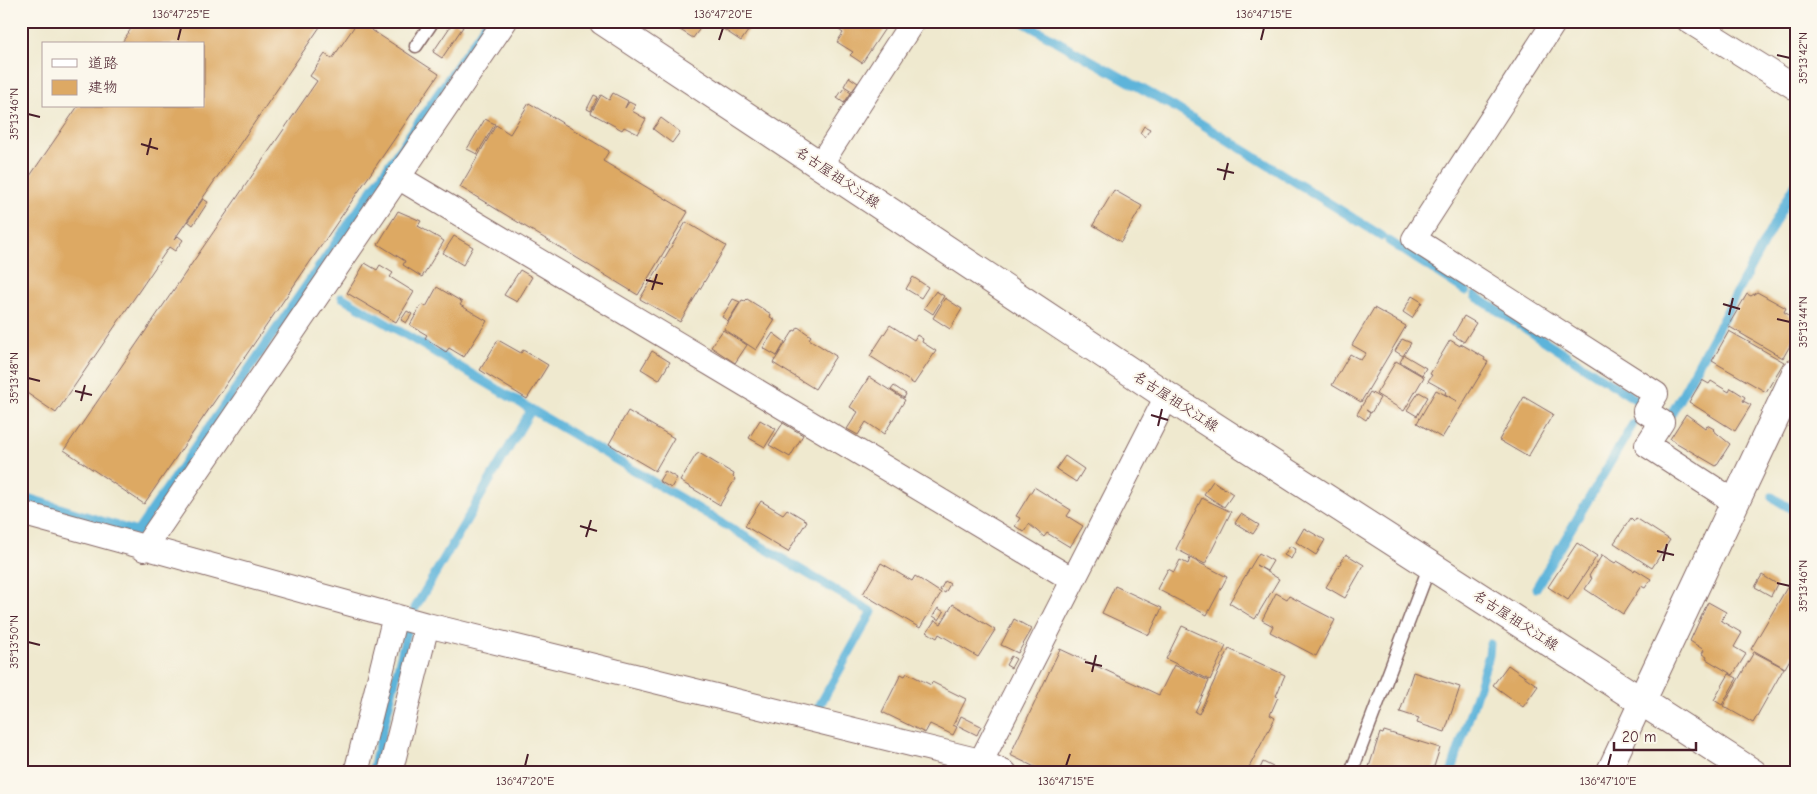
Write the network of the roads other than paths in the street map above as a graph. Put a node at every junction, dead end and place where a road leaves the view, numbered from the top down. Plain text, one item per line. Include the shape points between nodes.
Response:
1 (433, 21) edge
2 (505, 21) edge
3 (603, 21) edge
4 (913, 21) edge
5 (1554, 21) edge
6 (1689, 21) edge
7 (416, 46) dead end
8 (1796, 88) edge
9 (820, 165) junction
10 (398, 177) junction
11 (1796, 373) edge
12 (1167, 396) junction
13 (1736, 502) junction
14 (21, 513) edge
15 (144, 548) junction
16 (1430, 565) junction
17 (1073, 580) junction
18 (395, 616) junction
19 (427, 625) junction
20 (1642, 700) junction
21 (977, 767) edge
22 (356, 773) edge
23 (390, 773) edge
24 (1005, 773) edge
25 (1351, 773) edge
26 (1608, 773) edge
27 (1753, 773) edge

1 - 7 lane
2 - 10 street
3 - 9 main road, 名古屋祖父江線
4 - 9 street
5 - 13 street via 1414,239 1656,394 1645,411 1662,422 1647,445
6 - 8 street
9 - 12 main road, 名古屋祖父江線
10 - 15 street
10 - 17 street
11 - 13 main road
12 - 16 main road, 名古屋祖父江線
12 - 17 street
13 - 20 main road
14 - 15 street
15 - 18 street
16 - 20 main road, 名古屋祖父江線
16 - 25 lane
17 - 21 street
18 - 19 street
18 - 22 street
19 - 21 street
19 - 23 street
20 - 26 street
20 - 27 main road, 名古屋祖父江線
21 - 24 street

